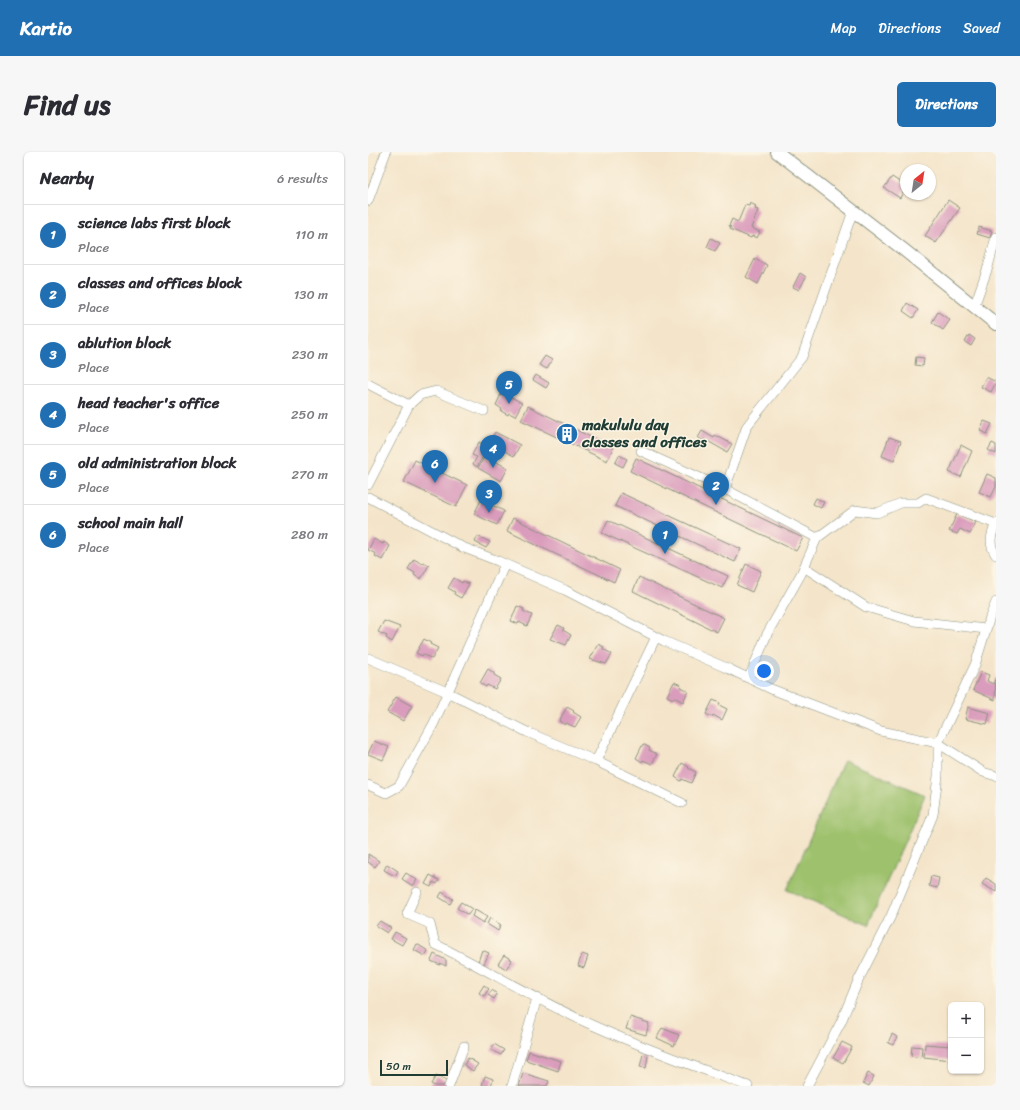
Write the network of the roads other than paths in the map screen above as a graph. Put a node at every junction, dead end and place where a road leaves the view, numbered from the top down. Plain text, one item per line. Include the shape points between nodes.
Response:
1 (386, 152) edge
2 (777, 152) edge
3 (368, 201) edge
4 (854, 211) junction
5 (996, 237) edge
6 (974, 307) junction
7 (996, 324) edge
8 (368, 384) edge
9 (409, 405) junction
10 (484, 411) dead end
11 (641, 451) dead end
12 (368, 485) edge
13 (725, 489) junction
14 (368, 497) edge
15 (996, 523) edge
16 (817, 538) junction
17 (996, 555) edge
18 (506, 564) junction
19 (804, 567) junction
20 (996, 602) edge
21 (986, 629) junction
22 (656, 637) junction
23 (368, 658) edge
24 (749, 678) junction
25 (448, 692) junction
26 (938, 744) junction
27 (596, 761) junction
28 (996, 776) edge
29 (368, 785) edge
30 (682, 803) dead end
31 (417, 892) dead end
32 (536, 998) junction
33 (464, 1046) dead end
34 (449, 1086) edge
35 (512, 1086) edge
36 (748, 1086) edge
37 (806, 1086) edge

1 - 3 street
2 - 4 street
4 - 6 street
4 - 13 street via 802,357 747,426
5 - 6 street
6 - 7 street
8 - 9 street
9 - 10 street via 420,395 436,391
9 - 12 street
11 - 13 street
13 - 16 street
14 - 18 street via 462,548
15 - 16 street via 926,498 918,503 901,503 877,513 855,510
15 - 17 street via 990,538 991,548
16 - 19 street
18 - 22 street via 565,590
18 - 25 street
19 - 21 street via 866,607 914,621
19 - 24 street via 767,634
20 - 21 street
21 - 26 street via 975,665
22 - 24 street
22 - 27 street
23 - 25 street
24 - 26 street via 771,689 881,731
25 - 27 street via 527,732
25 - 29 street via 399,786 386,793
26 - 28 street via 983,772
26 - 37 street via 938,776 933,815 891,916 841,1022
27 - 30 street
31 - 32 street via 407,914 430,924 435,944
32 - 35 street
32 - 36 street via 598,1028
33 - 34 street

